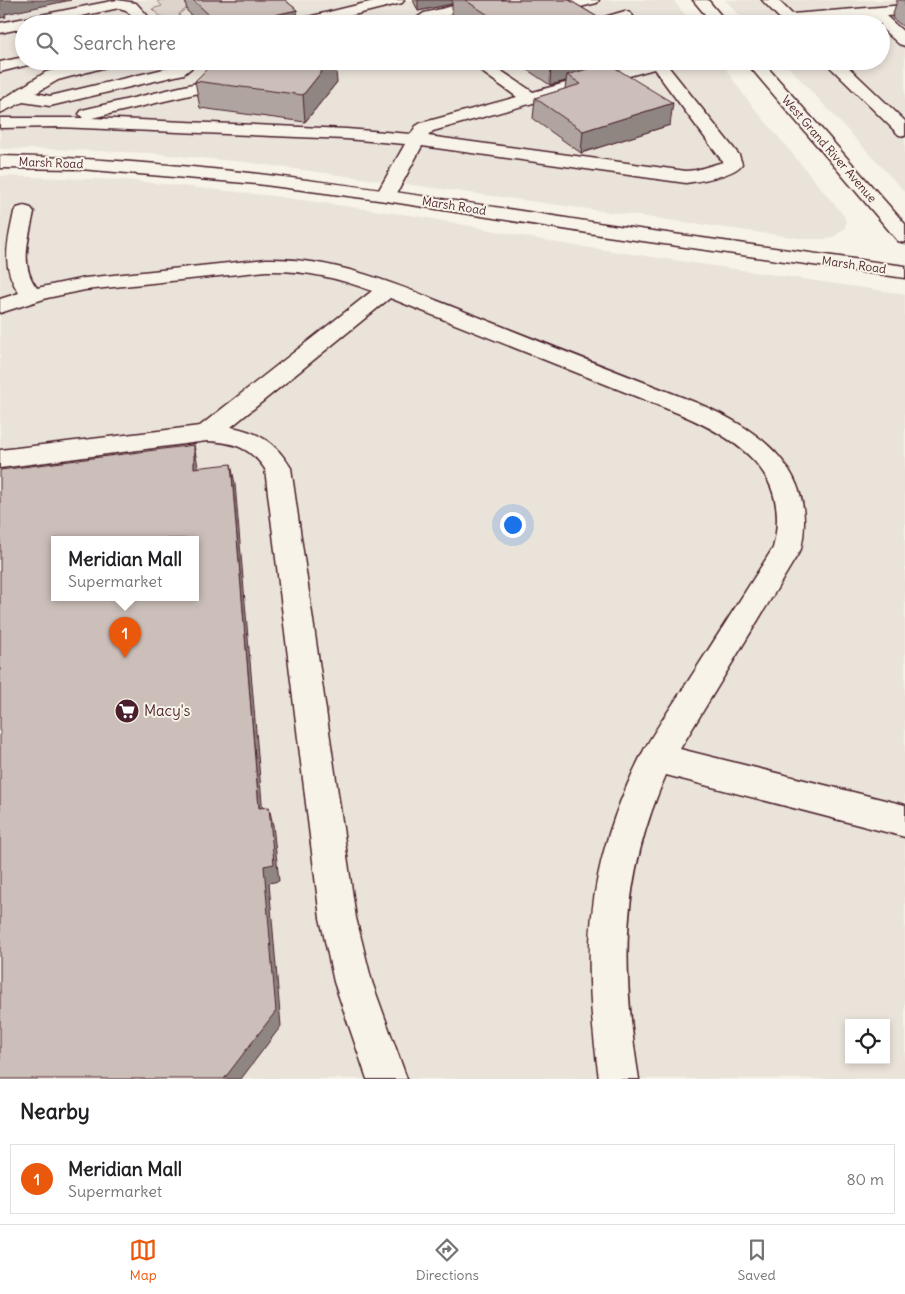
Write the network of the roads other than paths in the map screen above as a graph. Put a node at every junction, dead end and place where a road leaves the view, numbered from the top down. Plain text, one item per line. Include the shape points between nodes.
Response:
1 (397, 0) edge
2 (497, 0) edge
3 (592, 0) edge
4 (700, 0) edge
5 (769, 0) edge
6 (572, 5) edge
7 (905, 10) edge
8 (292, 11) edge
9 (873, 12) junction
10 (64, 15) edge
11 (140, 15) edge
12 (297, 15) edge
13 (338, 15) edge
14 (433, 15) edge
15 (713, 15) edge
16 (785, 15) edge
17 (846, 15) edge
18 (876, 15) edge
19 (15, 25) edge
20 (0, 28) edge
21 (890, 32) edge
22 (900, 43) edge
23 (15, 64) edge
24 (0, 67) edge
25 (76, 70) edge
26 (180, 70) edge
27 (489, 70) edge
28 (630, 70) edge
29 (665, 70) edge
30 (762, 70) edge
31 (841, 70) edge
32 (251, 76) edge
33 (20, 96) junction
34 (530, 98) junction
35 (0, 108) edge
36 (58, 122) junction
37 (0, 123) edge
38 (905, 131) edge
39 (417, 140) junction
40 (0, 162) edge
41 (386, 195) junction
42 (24, 212) dead end
43 (905, 237) edge
44 (7, 266) edge
45 (905, 272) edge
46 (387, 289) junction
47 (32, 295) junction
48 (0, 306) edge
49 (207, 433) junction
50 (0, 459) edge
51 (657, 758) junction
52 (905, 821) edge
53 (387, 1079) edge
54 (619, 1079) edge

1 - 13 main road
2 - 14 main road
3 - 6 main road
4 - 15 main road
5 - 16 main road
7 - 9 main road
8 - 12 main road
9 - 17 main road
9 - 18 main road
10 - 11 main road via 119,4 131,6
19 - 20 main road
21 - 22 main road
23 - 24 main road
25 - 33 main road via 52,76
26 - 33 main road via 53,100
27 - 34 main road
28 - 34 main road
29 - 39 main road via 732,159 731,166 686,177
30 - 43 main road, West Grand River Avenue
31 - 38 main road
32 - 36 main road
33 - 35 main road
34 - 39 main road via 430,126 422,130
36 - 37 main road
36 - 39 main road
39 - 41 main road
40 - 41 main road, Marsh Road via 80,163 257,178
41 - 45 main road, Marsh Road
42 - 44 main road
44 - 47 main road
46 - 47 main road via 335,272 290,264 85,284
46 - 49 main road
46 - 51 main road via 718,422 746,439 774,466 784,484 793,522 787,549
47 - 48 main road
49 - 50 main road
49 - 53 main road via 255,442 264,448 278,468 338,918 353,982
51 - 52 main road
51 - 54 main road via 643,786 620,850 608,926 611,1032

